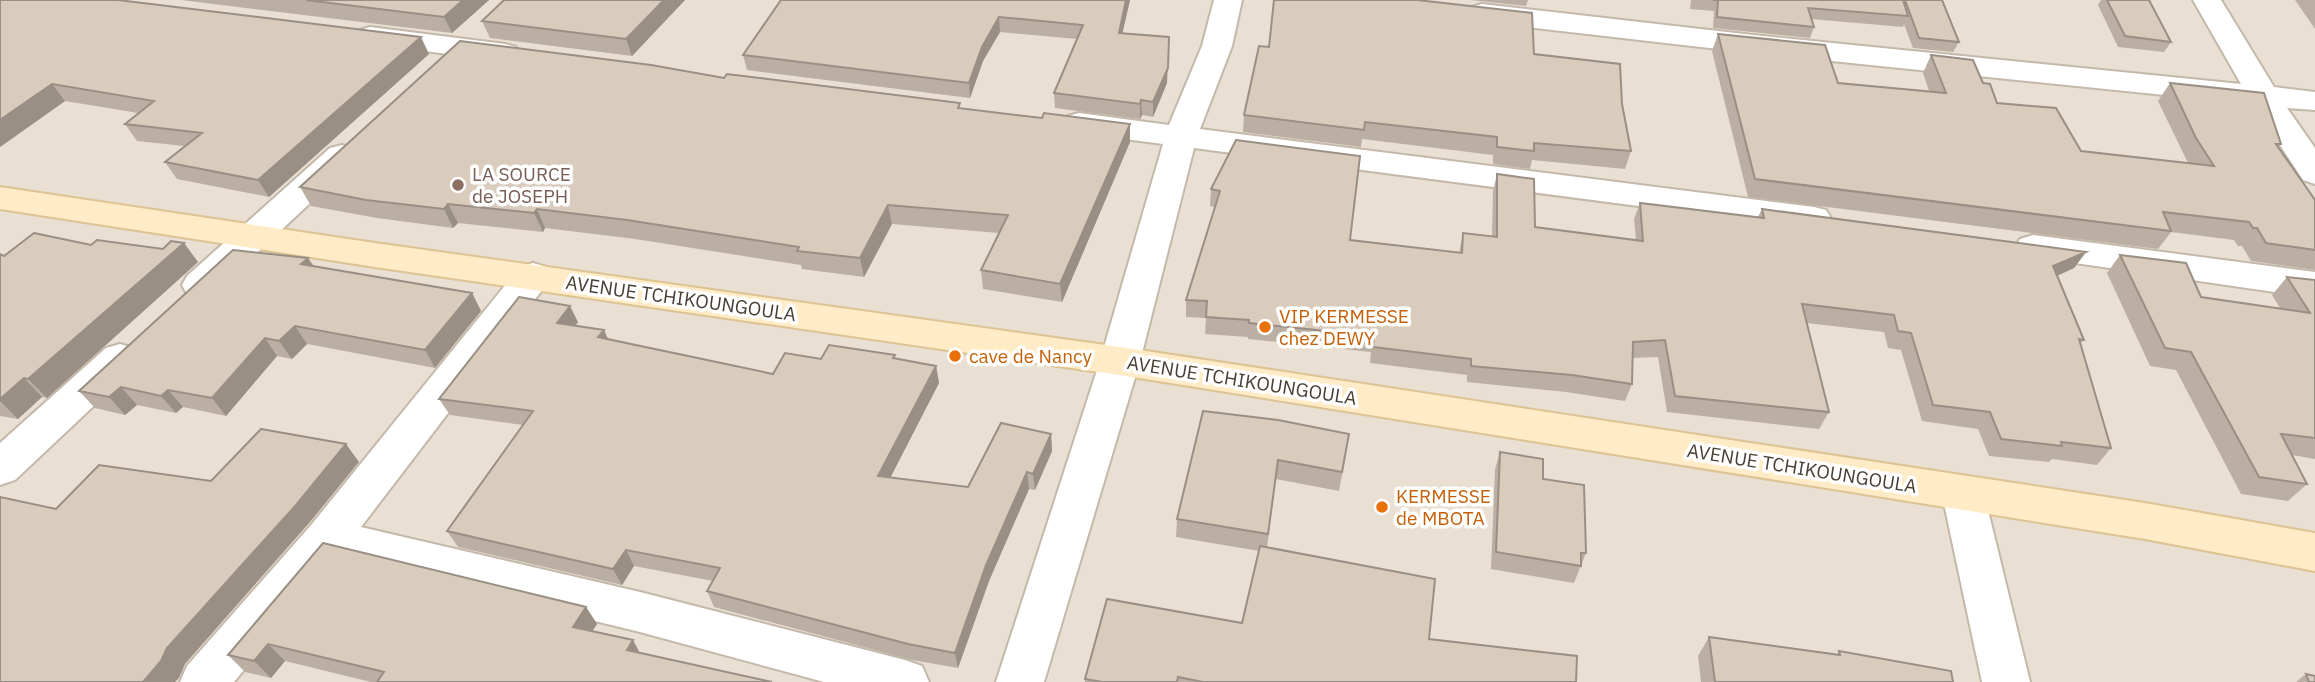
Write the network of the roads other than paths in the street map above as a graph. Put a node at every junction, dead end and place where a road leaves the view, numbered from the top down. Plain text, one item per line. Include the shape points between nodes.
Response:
1 (1227, 0) edge
2 (2207, 0) edge
3 (1454, 9) edge
4 (490, 19) edge
5 (337, 31) edge
6 (460, 47) junction
7 (529, 55) edge
8 (431, 74) edge
9 (2263, 96) junction
10 (2315, 101) edge
11 (1056, 121) edge
12 (363, 136) edge
13 (1181, 136) junction
14 (2315, 173) edge
15 (0, 198) edge
16 (1850, 222) edge
17 (254, 236) junction
18 (2000, 242) edge
19 (533, 276) junction
20 (2315, 285) edge
21 (172, 310) edge
22 (142, 338) edge
23 (1120, 360) junction
24 (0, 468) edge
25 (1963, 494) junction
26 (328, 537) junction
27 (2315, 552) edge
28 (204, 682) edge
29 (905, 682) edge
30 (1020, 682) edge
31 (2006, 682) edge

1 - 13 street via 1217,46
2 - 9 street
3 - 9 street
4 - 6 street
5 - 6 street
6 - 7 street
6 - 8 street
9 - 10 street
9 - 14 street
11 - 13 street
12 - 17 street
13 - 16 street
13 - 23 street
15 - 17 street, AVENUE TCHIKOUNGOULA
17 - 19 street, AVENUE TCHIKOUNGOULA
17 - 21 street
18 - 20 street
19 - 23 street, AVENUE TCHIKOUNGOULA
19 - 26 street
22 - 24 street
23 - 25 street, AVENUE TCHIKOUNGOULA
23 - 30 street
25 - 27 street, AVENUE TCHIKOUNGOULA
25 - 31 street
26 - 28 street
26 - 29 street

